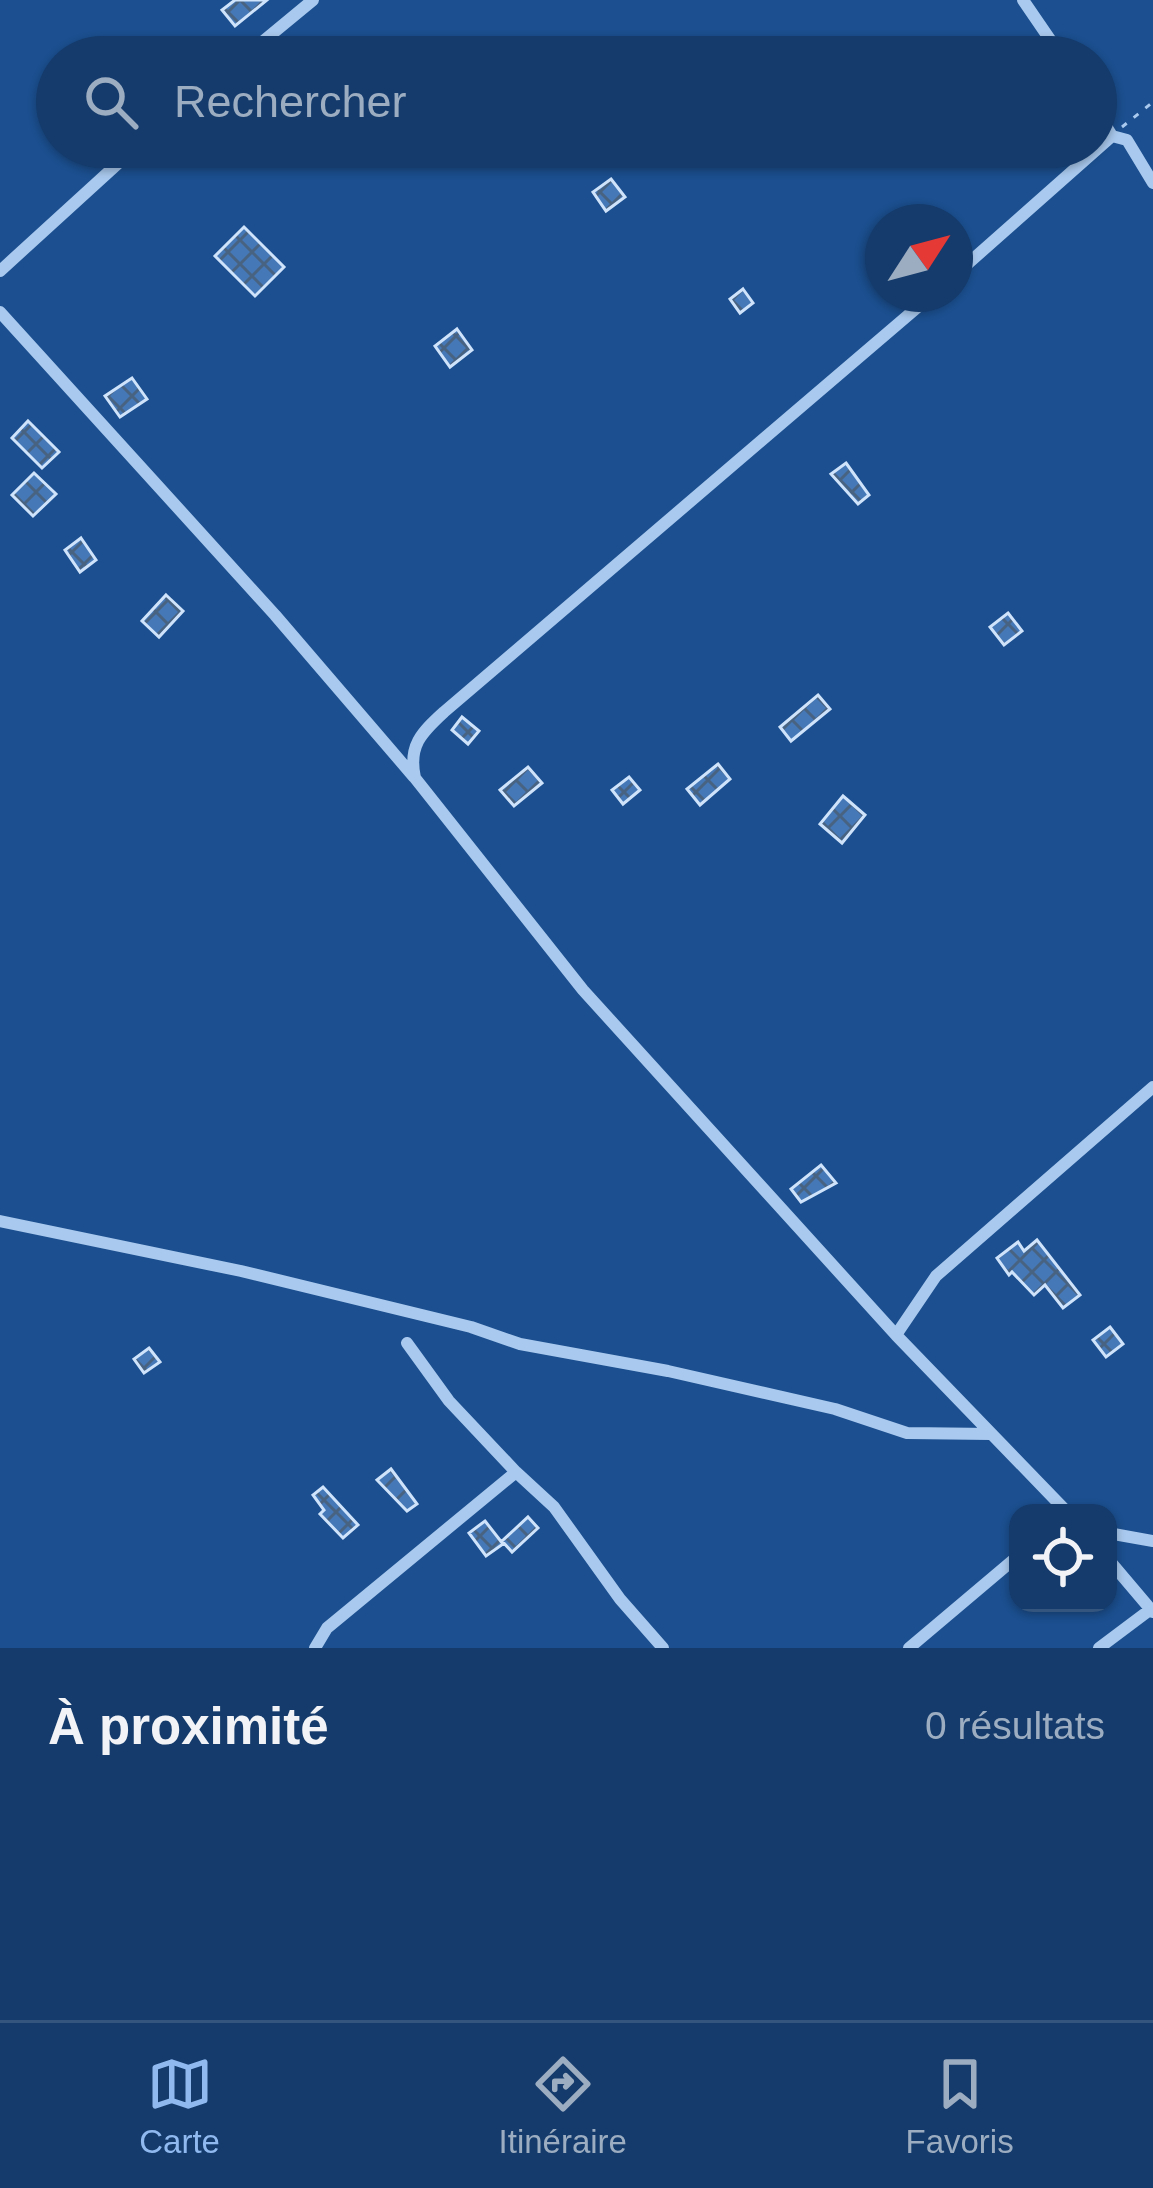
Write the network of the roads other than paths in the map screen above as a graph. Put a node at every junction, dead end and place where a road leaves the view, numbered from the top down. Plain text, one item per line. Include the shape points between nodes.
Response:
1 (313, 0) edge
2 (1023, 0) edge
3 (269, 36) edge
4 (1048, 36) edge
5 (1117, 137) edge
6 (113, 168) edge
7 (1076, 168) edge
8 (1153, 183) edge
9 (973, 259) edge
10 (0, 271) edge
11 (0, 312) edge
12 (912, 312) edge
13 (415, 778) junction
14 (1153, 1087) edge
15 (0, 1221) edge
16 (896, 1335) junction
17 (407, 1343) dead end
18 (991, 1434) junction
19 (516, 1472) junction
20 (1059, 1504) edge
21 (1117, 1535) edge
22 (1153, 1541) edge
23 (1009, 1564) edge
24 (1117, 1569) edge
25 (1152, 1610) edge
26 (315, 1648) edge
27 (663, 1648) edge
28 (909, 1648) edge
29 (1099, 1648) edge

1 - 3 street
2 - 4 street
5 - 8 street via 1127,140
6 - 10 street
7 - 9 street
11 - 13 street
12 - 13 street via 416,738
13 - 16 street via 583,990
14 - 16 street via 937,1276
15 - 18 street via 835,1409 907,1433
16 - 18 street
17 - 19 street
18 - 20 street
19 - 26 street via 327,1628
19 - 27 street via 554,1507
21 - 22 street
23 - 28 street
24 - 25 street
25 - 29 street

